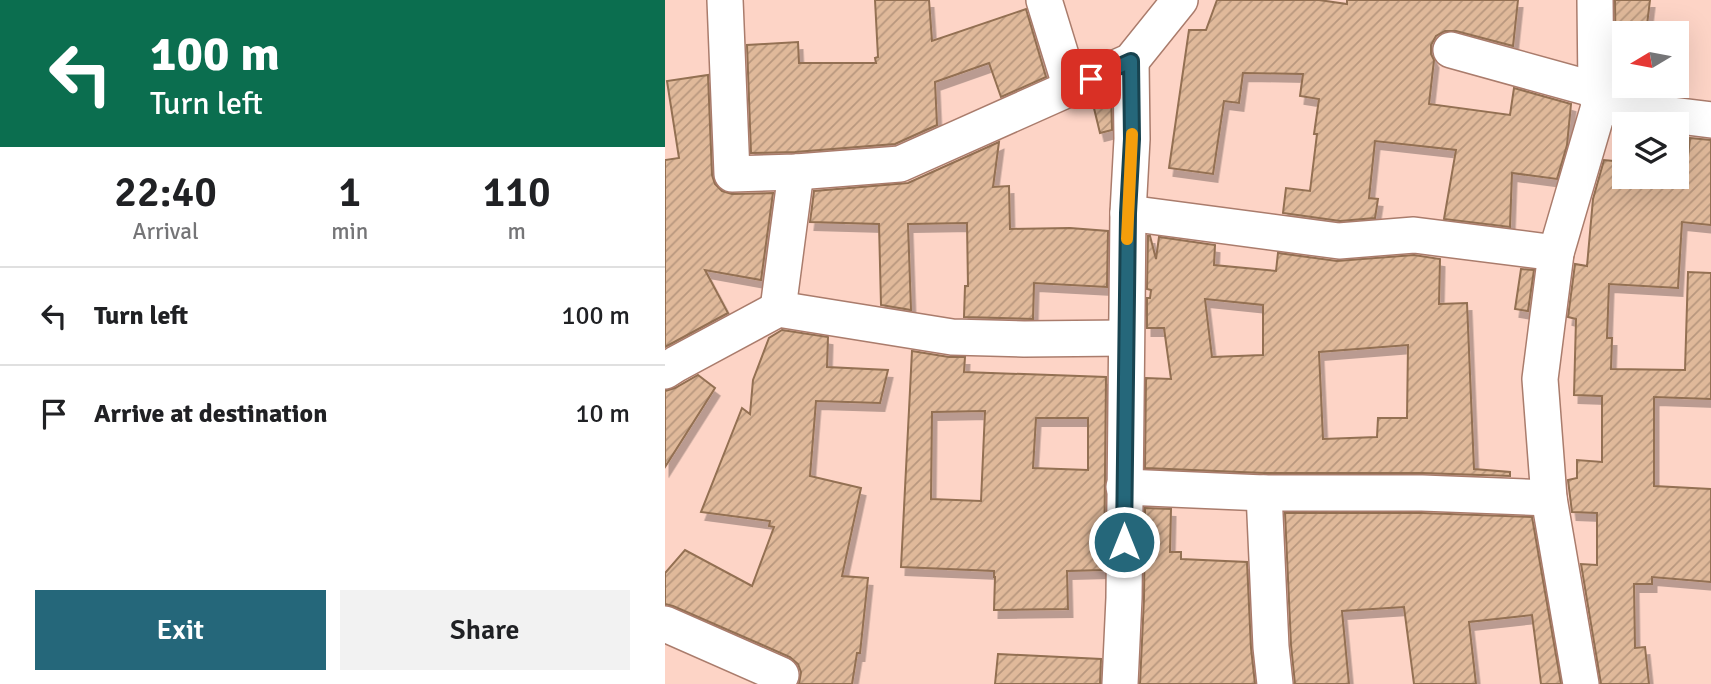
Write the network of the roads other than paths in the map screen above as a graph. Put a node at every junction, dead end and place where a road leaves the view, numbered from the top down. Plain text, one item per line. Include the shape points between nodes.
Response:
1 (725, 0) edge
2 (1044, 0) edge
3 (1181, 0) edge
4 (1595, 0) edge
5 (1451, 50) dead end
6 (1131, 61) junction
7 (1070, 88) junction
8 (1598, 98) junction
9 (1711, 120) edge
10 (796, 172) junction
11 (1128, 213) junction
12 (1556, 253) junction
13 (778, 309) junction
14 (1126, 338) junction
15 (665, 371) edge
16 (1124, 487) junction
17 (1264, 493) junction
18 (1549, 498) junction
19 (665, 624) edge
20 (781, 675) dead end
21 (1119, 684) edge
22 (1275, 684) edge
23 (1581, 684) edge

1 - 10 street via 731,174
2 - 7 street
3 - 6 street
4 - 8 street
5 - 8 street
6 - 7 street
6 - 11 street
7 - 10 street via 900,164
8 - 9 street
8 - 12 street
10 - 13 street
11 - 12 street via 1339,241 1414,235
11 - 14 street
12 - 18 street via 1540,379
13 - 14 street via 952,337
13 - 15 street
14 - 16 street
16 - 17 street
16 - 21 street
17 - 18 street
17 - 22 street
18 - 23 street
19 - 20 street

